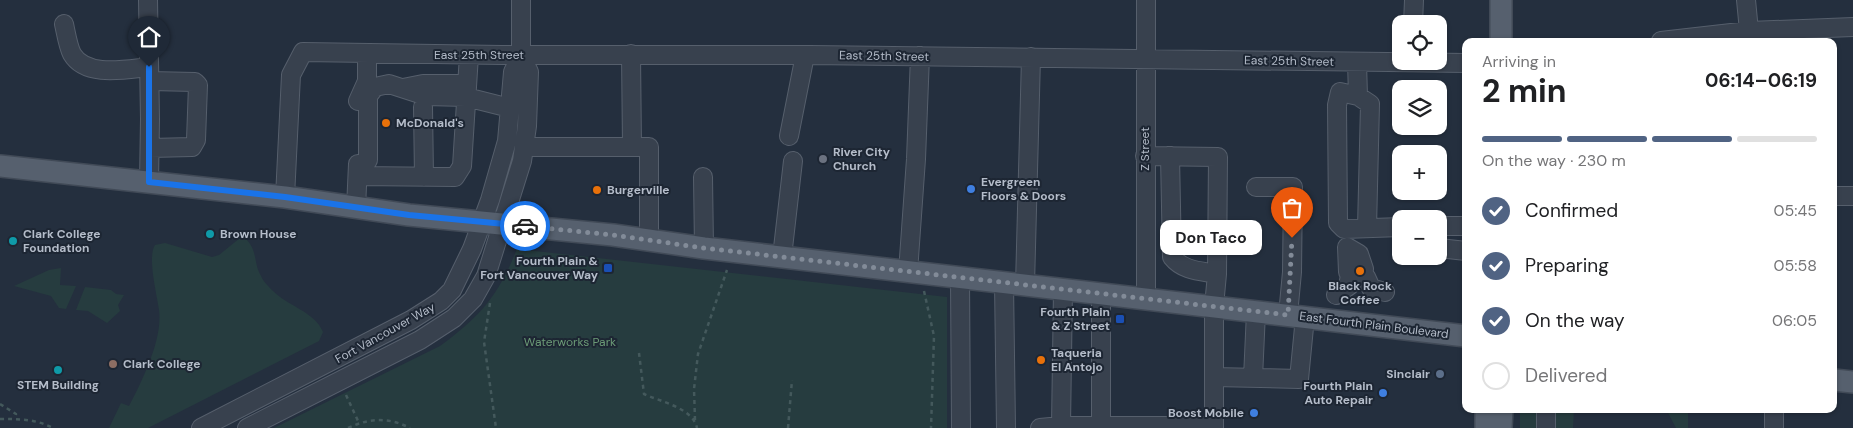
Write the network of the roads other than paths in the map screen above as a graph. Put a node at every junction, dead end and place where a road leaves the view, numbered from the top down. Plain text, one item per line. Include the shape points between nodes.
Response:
1 (148, 0) edge
2 (521, 0) edge
3 (1146, 0) edge
4 (1414, 0) edge
5 (1501, 0) edge
6 (1746, 0) edge
7 (1413, 15) edge
8 (64, 24) dead end
9 (1853, 26) edge
10 (1749, 36) edge
11 (1501, 38) edge
12 (1714, 38) edge
13 (367, 53) junction
14 (632, 54) junction
15 (469, 55) junction
16 (521, 55) junction
17 (805, 55) junction
18 (920, 56) junction
19 (1032, 57) junction
20 (1145, 58) junction
21 (1357, 62) junction
22 (1392, 62) edge
23 (1447, 63) edge
24 (1462, 63) edge
25 (150, 74) junction
26 (467, 90) junction
27 (1358, 96) junction
28 (423, 107) dead end
29 (510, 108) junction
30 (789, 136) dead end
31 (524, 147) junction
32 (562, 147) junction
33 (632, 147) junction
34 (150, 148) junction
35 (1145, 156) junction
36 (1170, 156) junction
37 (649, 158) junction
38 (794, 161) dead end
39 (0, 166) edge
40 (358, 176) junction
41 (424, 176) junction
42 (703, 177) dead end
43 (149, 182) junction
44 (1256, 187) dead end
45 (1837, 196) edge
46 (1853, 196) edge
47 (285, 197) junction
48 (356, 208) junction
49 (482, 222) junction
50 (503, 223) junction
51 (1447, 226) edge
52 (1462, 226) edge
53 (1392, 227) edge
54 (1367, 228) junction
55 (649, 240) junction
56 (1171, 245) junction
57 (1146, 246) junction
58 (704, 248) junction
59 (1447, 249) edge
60 (1462, 251) edge
61 (782, 257) junction
62 (908, 272) junction
63 (1217, 274) junction
64 (960, 278) junction
65 (1354, 280) dead end
66 (1015, 284) junction
67 (1063, 289) junction
68 (1385, 292) dead end
69 (1101, 293) junction
70 (1146, 298) junction
71 (1214, 306) junction
72 (1256, 312) junction
73 (1296, 316) junction
74 (1462, 336) edge
75 (1214, 377) junction
76 (1253, 378) junction
77 (1837, 380) edge
78 (1853, 382) edge
79 (1486, 413) edge
80 (1502, 413) edge
81 (1546, 413) edge
82 (1774, 413) edge
83 (1061, 426) junction
84 (1102, 426) junction
85 (1214, 427) edge
86 (201, 428) edge
87 (247, 428) edge
88 (961, 428) edge
89 (1006, 428) edge
90 (1040, 428) edge
91 (1486, 428) edge
92 (1501, 428) edge
93 (1546, 428) edge
94 (1774, 428) edge

1 - 25 street
2 - 16 street, Fort Vancouver Way
3 - 20 street, Z Street
4 - 7 street
5 - 11 main road
6 - 10 street
8 - 25 street via 72,53 86,66
9 - 10 street
10 - 12 street
13 - 15 street, East 25th Street
13 - 40 street via 366,81 357,103
13 - 47 street, East 25th Street via 302,52 291,75
14 - 16 street, East 25th Street
14 - 17 street, East 25th Street
14 - 33 street
15 - 16 street, East 25th Street
15 - 26 street
16 - 29 street, Fort Vancouver Way via 513,72
16 - 31 street, Fort Vancouver Way via 529,72
17 - 18 street, East 25th Street
17 - 30 street
18 - 19 street, East 25th Street
18 - 62 street
19 - 20 street, East 25th Street
19 - 66 street
20 - 21 street, East 25th Street
20 - 35 street, Z Street
21 - 22 street, East 25th Street
21 - 27 street
23 - 24 street, East 25th Street
25 - 34 street
25 - 34 street via 198,85 196,140 192,147
26 - 29 street
26 - 40 street via 423,84 402,88 389,84 370,92 368,160
26 - 41 street via 462,166 455,177
27 - 54 street via 1370,104
27 - 54 street via 1340,92 1337,105 1338,223 1344,229
28 - 41 street
29 - 49 street, Fort Vancouver Way via 507,142
31 - 32 street
31 - 50 street, Fort Vancouver Way
32 - 33 street
32 - 37 street via 571,152 622,152
33 - 37 street via 649,147
34 - 43 street
35 - 36 street
35 - 57 street, Z Street
36 - 56 street
36 - 63 street via 1218,157
37 - 55 street
38 - 61 street
39 - 43 main road, East Fourth Plain Boulevard
40 - 41 street
40 - 48 street
42 - 58 street
43 - 47 main road, East Fourth Plain Boulevard
44 - 73 street via 1293,187 1292,272
45 - 46 street
47 - 48 main road, East Fourth Plain Boulevard
48 - 49 main road, East Fourth Plain Boulevard
49 - 50 main road, East Fourth Plain Boulevard
49 - 86 street, Fort Vancouver Way via 459,279 441,301 411,320
50 - 55 main road, East Fourth Plain Boulevard
50 - 87 street, Fort Vancouver Way via 480,287 465,309 454,318 420,340
51 - 52 street
53 - 54 street
55 - 58 main road, East Fourth Plain Boulevard
56 - 57 street
56 - 63 street via 1172,257 1177,263 1188,269
57 - 70 street, Z Street
58 - 61 main road, East Fourth Plain Boulevard
59 - 60 street
61 - 62 main road, East Fourth Plain Boulevard
62 - 64 main road, East Fourth Plain Boulevard
63 - 71 street
64 - 66 main road, East Fourth Plain Boulevard
64 - 88 street
65 - 68 street
66 - 67 main road, East Fourth Plain Boulevard
66 - 89 street
67 - 69 main road, East Fourth Plain Boulevard
67 - 83 street
69 - 70 main road, East Fourth Plain Boulevard
69 - 84 street
70 - 71 main road, East Fourth Plain Boulevard
71 - 72 main road, East Fourth Plain Boulevard
71 - 75 street
72 - 73 main road, East Fourth Plain Boulevard
72 - 76 street
73 - 74 main road, East Fourth Plain Boulevard
73 - 76 street via 1299,379
75 - 76 street
75 - 85 street
77 - 78 main road
79 - 91 main road
80 - 92 main road
81 - 93 street
82 - 94 street
83 - 84 street
83 - 90 street
84 - 85 street

